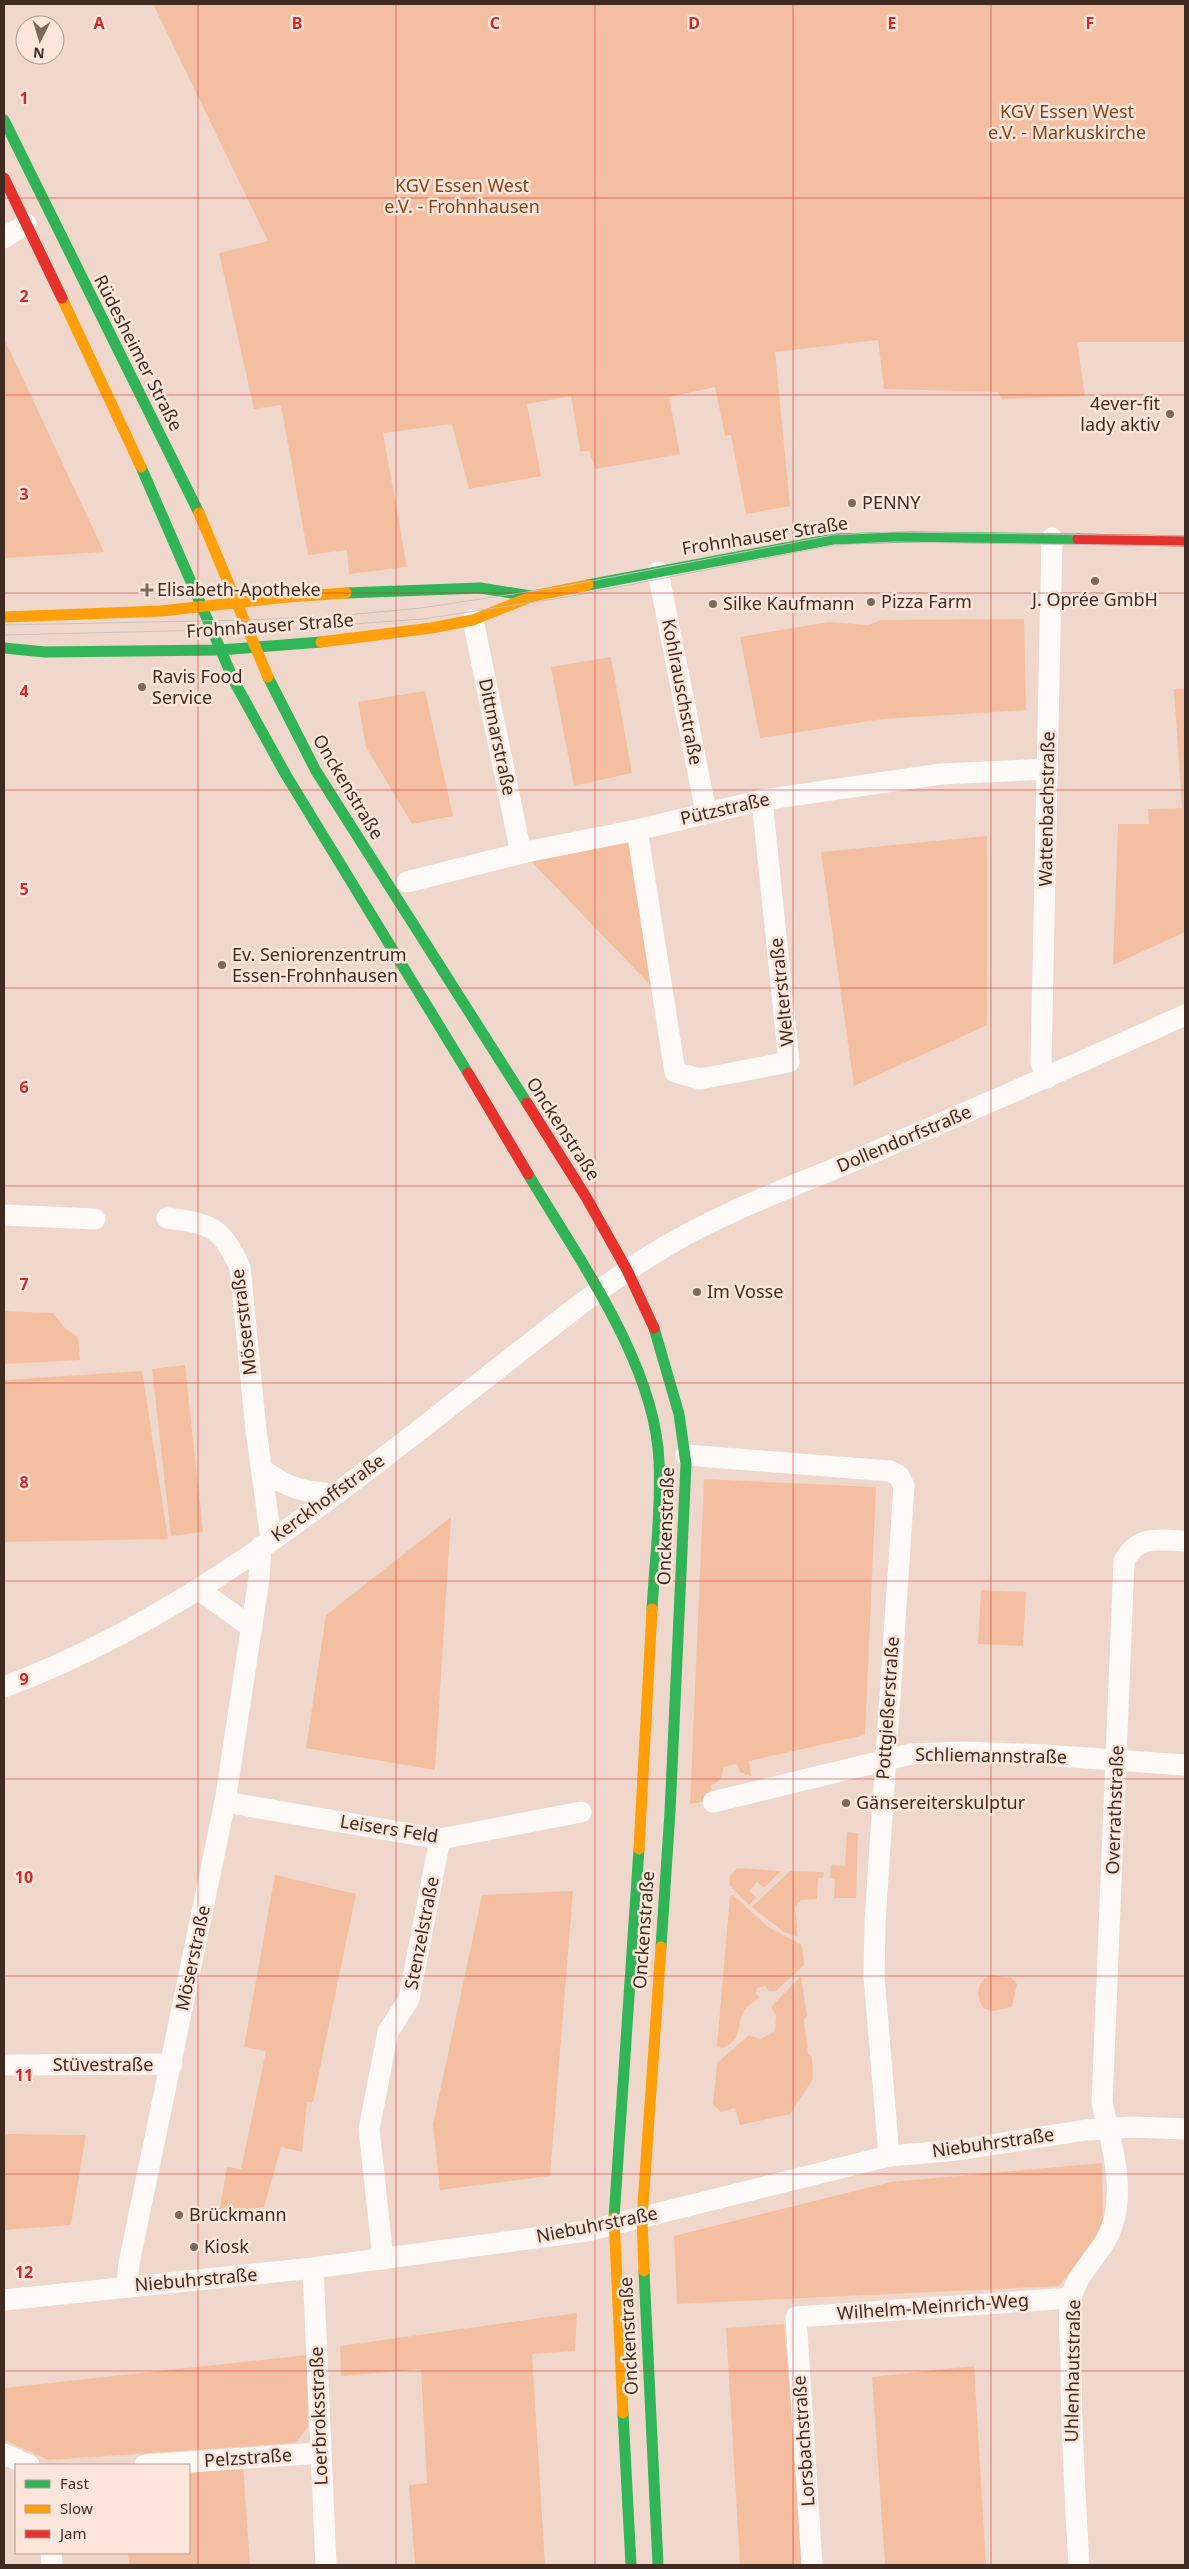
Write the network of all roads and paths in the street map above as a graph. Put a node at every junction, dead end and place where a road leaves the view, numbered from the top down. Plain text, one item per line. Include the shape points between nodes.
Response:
1 (4, 120) edge
2 (4, 178) edge
3 (26, 224) junction
4 (4, 238) edge
5 (1052, 538) junction
6 (1185, 541) edge
7 (658, 572) junction
8 (533, 596) junction
9 (237, 603) junction
10 (204, 607) junction
11 (4, 617) edge
12 (473, 620) junction
13 (4, 648) edge
14 (258, 648) junction
15 (220, 650) junction
16 (1048, 769) junction
17 (762, 800) junction
18 (706, 812) junction
19 (637, 830) junction
20 (521, 853) junction
21 (407, 882) dead end
22 (1185, 1015) edge
23 (1047, 1078) junction
24 (4, 1215) edge
25 (167, 1218) dead end
26 (96, 1219) dead end
27 (627, 1270) junction
28 (598, 1290) junction
29 (686, 1455) junction
30 (263, 1470) junction
31 (336, 1494) junction
32 (1185, 1541) edge
33 (266, 1543) junction
34 (198, 1589) junction
35 (252, 1628) junction
36 (4, 1687) edge
37 (885, 1759) junction
38 (1117, 1760) junction
39 (1185, 1765) edge
40 (225, 1802) junction
41 (713, 1802) dead end
42 (581, 1812) dead end
43 (440, 1839) junction
44 (172, 2064) junction
45 (4, 2065) edge
46 (1108, 2129) junction
47 (1185, 2129) edge
48 (889, 2156) junction
49 (642, 2219) junction
50 (613, 2226) junction
51 (383, 2259) junction
52 (314, 2268) junction
53 (127, 2286) junction
54 (1071, 2298) junction
55 (4, 2300) edge
56 (796, 2316) joint
57 (4, 2454) edge
58 (321, 2454) junction
59 (27, 2464) edge
60 (161, 2464) edge
61 (326, 2565) edge
62 (631, 2565) edge
63 (658, 2565) edge
64 (812, 2565) edge
65 (1079, 2565) edge

1 - 9 main road, Rüdesheimer Straße via 199,513
2 - 3 main road
3 - 4 street
3 - 10 main road via 112,403
5 - 6 main road, Frohnhauser Straße
5 - 7 main road, Frohnhauser Straße via 833,540
5 - 16 street, Wattenbachstraße
7 - 8 main road, Frohnhauser Straße
7 - 18 street, Kohlrauschstraße
8 - 9 main road, Frohnhauser Straße via 480,588 417,589
8 - 12 main road, Frohnhauser Straße
9 - 10 main road, Frohnhauser Straße
9 - 14 main road, Onckenstraße
10 - 11 main road, Frohnhauser Straße
10 - 15 main road
12 - 14 main road, Frohnhauser Straße via 431,628
12 - 20 street, Dittmarstraße
13 - 15 main road, Frohnhauser Straße via 45,652
14 - 15 main road, Frohnhauser Straße
14 - 27 main road, Onckenstraße via 291,725 316,771 586,1197
15 - 28 main road, Onckenstraße via 270,749
16 - 17 street, Pützstraße via 941,774
16 - 23 street, Wattenbachstraße via 1041,1063
17 - 18 street, Pützstraße
17 - 19 street, Welterstraße via 789,1062 700,1079 675,1072
18 - 19 street, Pützstraße
19 - 20 street, Pützstraße
20 - 21 street, Pützstraße
22 - 23 street, Dollendorfstraße
23 - 27 street, Dollendorfstraße via 731,1213 672,1242
24 - 26 street
25 - 30 street, Möserstraße via 210,1226 221,1234 240,1267
27 - 28 street, Kerckhoffstraße
27 - 29 main road, Onckenstraße via 663,1353
28 - 31 street, Kerckhoffstraße
28 - 50 main road, Onckenstraße via 634,1358 655,1423 659,1461 646,1756
29 - 37 street, Pottgießerstraße via 890,1471 899,1476 904,1486
29 - 49 main road, Onckenstraße via 672,1784
30 - 31 street via 282,1484 304,1492
30 - 33 street, Möserstraße
31 - 33 street, Kerckhoffstraße
32 - 38 street, Overrathstraße via 1140,1542 1131,1548 1124,1561
33 - 34 street, Kerckhoffstraße
33 - 35 street, Möserstraße
34 - 35 street
34 - 36 street, Kerckhoffstraße via 100,1644
35 - 40 street, Möserstraße
37 - 38 street, Schliemannstraße via 911,1754 964,1752
37 - 41 street, Schliemannstraße
37 - 48 street, Pottgießerstraße via 874,1976
38 - 39 street, Schliemannstraße
38 - 46 street, Overrathstraße via 1102,2103
40 - 43 street, Leisers Feld
40 - 44 street, Möserstraße
42 - 43 street, Leisers Feld
43 - 51 street, Stenzelstraße via 409,1999 388,2032 369,2129
44 - 45 street, Stüvestraße
44 - 53 street, Möserstraße via 129,2263
46 - 47 street, Niebuhrstraße
46 - 48 street, Niebuhrstraße
46 - 54 street, Uhlenhautstraße via 1115,2158 1115,2220
48 - 49 street, Niebuhrstraße
49 - 50 street, Niebuhrstraße
49 - 63 main road, Onckenstraße
50 - 51 street, Niebuhrstraße
50 - 62 main road, Onckenstraße
51 - 52 street, Niebuhrstraße
52 - 53 street, Niebuhrstraße
52 - 58 street, Loerbroksstraße
53 - 55 street, Niebuhrstraße
54 - 56 street, Wilhelm-Meinrich-Weg
54 - 65 street, Uhlenhautstraße via 1071,2420
56 - 64 street, Lorsbachstraße
57 - 59 street
58 - 60 street, Pelzstraße
58 - 61 street, Loerbroksstraße

